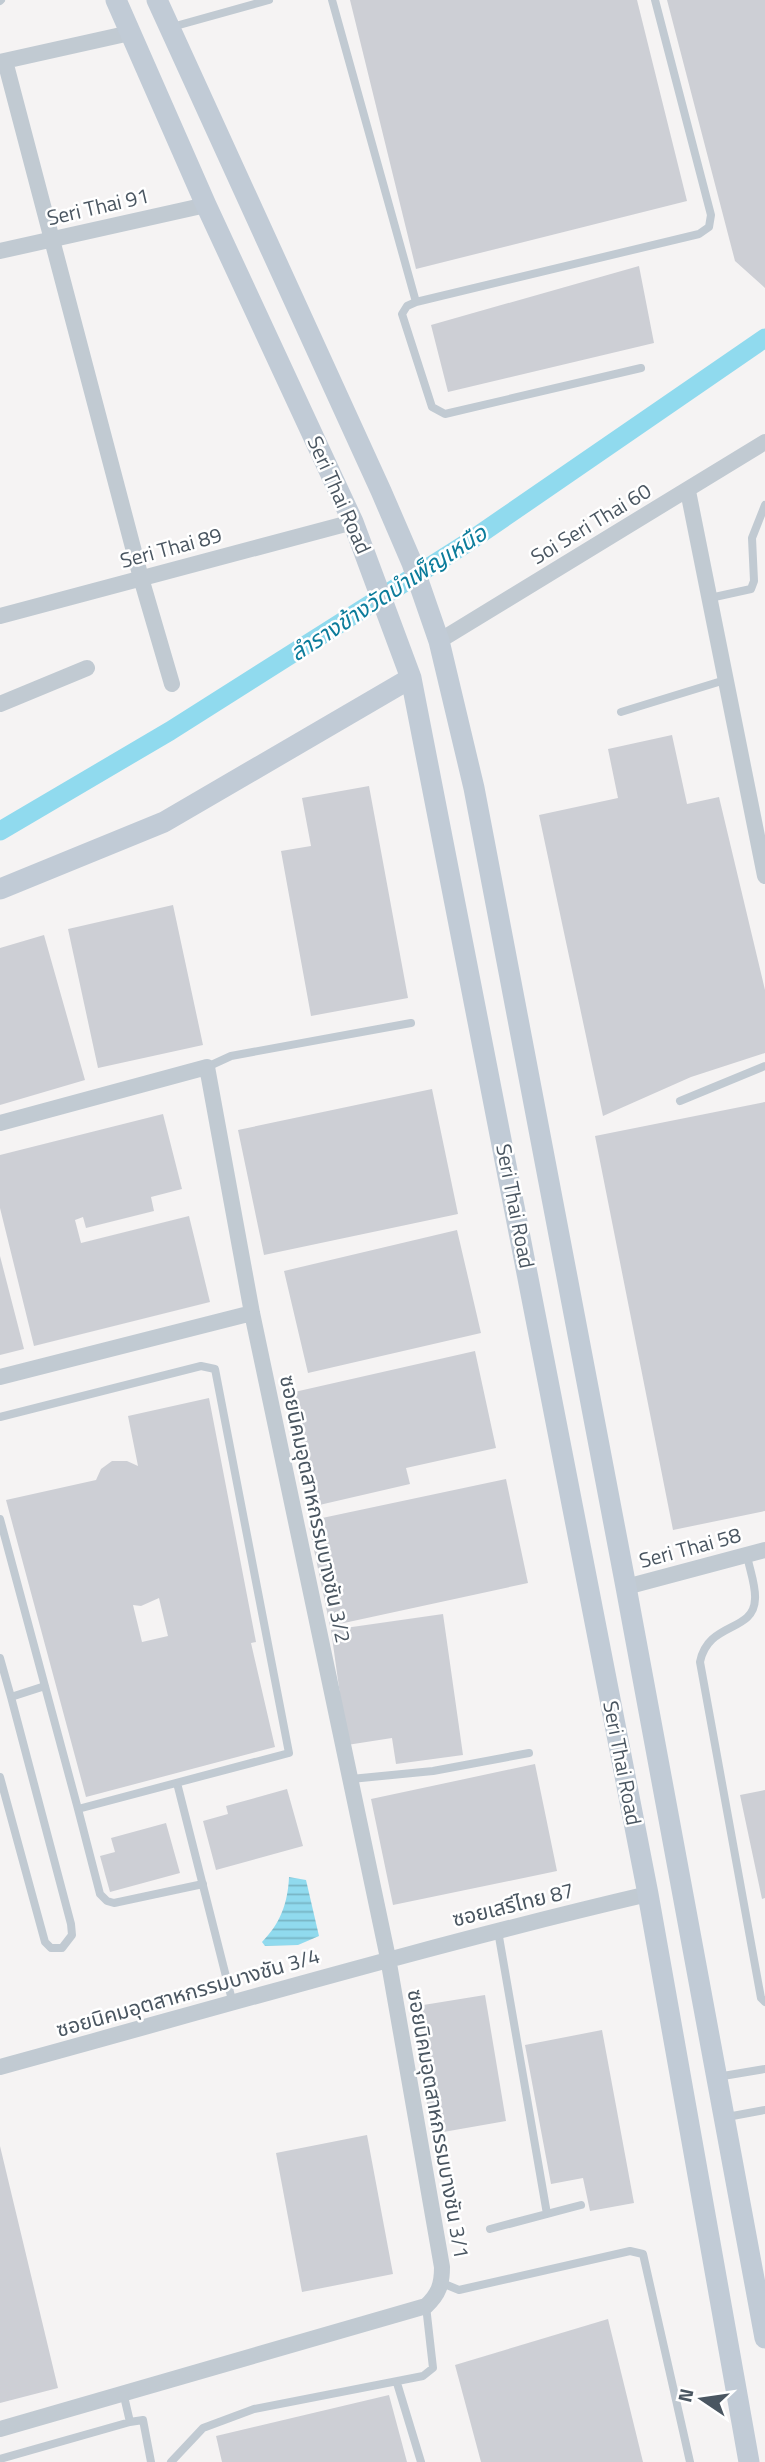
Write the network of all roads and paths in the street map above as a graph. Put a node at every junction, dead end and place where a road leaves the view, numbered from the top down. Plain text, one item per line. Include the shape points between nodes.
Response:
1 (116, 0) edge
2 (157, 0) edge
3 (269, 0) edge
4 (332, 0) edge
5 (655, 0) edge
6 (169, 28) junction
7 (131, 33) junction
8 (2, 61) edge
9 (206, 205) junction
10 (51, 239) junction
11 (0, 251) edge
12 (416, 302) junction
13 (641, 368) dead end
14 (765, 442) edge
15 (688, 491) junction
16 (765, 505) edge
17 (352, 522) junction
18 (141, 578) junction
19 (710, 598) junction
20 (0, 616) edge
21 (439, 641) junction
22 (87, 668) dead end
23 (411, 678) junction
24 (726, 680) junction
25 (173, 684) dead end
26 (0, 704) edge
27 (621, 712) dead end
28 (765, 876) edge
29 (0, 889) edge
30 (411, 1023) dead end
31 (765, 1066) edge
32 (207, 1067) junction
33 (680, 1101) dead end
34 (0, 1122) edge
35 (252, 1314) junction
36 (0, 1377) edge
37 (0, 1417) edge
38 (0, 1519) edge
39 (765, 1550) edge
40 (747, 1555) junction
41 (626, 1587) junction
42 (0, 1658) edge
43 (45, 1686) junction
44 (11, 1697) junction
45 (529, 1752) dead end
46 (0, 1777) edge
47 (351, 1779) junction
48 (177, 1783) junction
49 (78, 1809) junction
50 (203, 1884) junction
51 (680, 1885) junction
52 (648, 1894) junction
53 (497, 1929) junction
54 (388, 1958) junction
55 (765, 2002) edge
56 (233, 2004) junction
57 (0, 2067) edge
58 (765, 2069) edge
59 (717, 2077) junction
60 (765, 2110) edge
61 (725, 2118) junction
62 (581, 2205) dead end
63 (547, 2214) junction
64 (489, 2229) dead end
65 (435, 2295) junction
66 (765, 2338) edge
67 (397, 2383) junction
68 (123, 2392) junction
69 (130, 2422) junction
70 (0, 2429) edge
71 (0, 2459) edge
72 (151, 2462) edge
73 (172, 2462) edge
74 (421, 2462) edge
75 (690, 2462) edge
76 (749, 2462) edge

1 - 7 main road, Seri Thai Road
2 - 6 main road, Seri Thai Road
3 - 6 lane
4 - 12 lane
5 - 12 lane via 711,215 709,228
6 - 21 main road, Seri Thai Road via 412,563
7 - 8 street
7 - 9 main road, Seri Thai Road
8 - 10 street
9 - 10 street, Seri Thai 91
9 - 17 main road, Seri Thai Road
10 - 11 street, Seri Thai 91
10 - 18 street
12 - 13 lane via 402,314 437,412 445,414
14 - 15 street, Soi Seri Thai 60
15 - 19 street
15 - 21 street, Soi Seri Thai 60
16 - 19 lane via 752,538 751,589
17 - 18 street, Seri Thai 89
17 - 23 main road, Seri Thai Road
18 - 20 street, Seri Thai 89
18 - 25 street
19 - 24 street
21 - 41 main road, Seri Thai Road via 474,788
22 - 26 street
23 - 29 main road via 164,822
23 - 52 main road, Seri Thai Road
24 - 27 lane
24 - 28 street
30 - 32 lane via 231,1056
31 - 33 lane
32 - 34 street
32 - 35 street, ซอยนิคมอุตสาหกรรมบางชัน 3/2
35 - 36 street
35 - 47 street, ซอยนิคมอุตสาหกรรมบางชัน 3/2
37 - 48 lane via 201,1366 215,1369 289,1753
38 - 43 lane
39 - 40 street, Seri Thai 58
40 - 41 street, Seri Thai 58
40 - 55 lane via 756,1600 750,1614 713,1635 702,1648 700,1662
41 - 51 main road, Seri Thai Road
42 - 44 lane
43 - 44 lane
43 - 49 lane
44 - 46 lane via 71,1924 72,1935 62,1948 51,1948 45,1942
45 - 47 lane via 433,1771
47 - 54 street, ซอยนิคมอุตสาหกรรมบางชัน 3/2
48 - 49 lane
48 - 50 lane
49 - 50 lane via 100,1894 107,1902
50 - 56 lane
51 - 52 main road
51 - 59 main road, Seri Thai Road
52 - 53 street, ซอยเสรีไทย 87
52 - 76 main road, Seri Thai Road
53 - 54 street, ซอยเสรีไทย 87
53 - 63 lane
54 - 56 street, ซอยนิคมอุตสาหกรรมบางชัน 3/4
54 - 65 street, ซอยนิคมอุตสาหกรรมบางชัน 3/1 via 442,2267
56 - 57 street, ซอยนิคมอุตสาหกรรมบางชัน 3/4
58 - 59 lane
59 - 61 main road, Seri Thai Road
60 - 61 lane
61 - 66 main road, Seri Thai Road
62 - 63 lane
63 - 64 lane
65 - 67 lane via 433,2368 423,2376
65 - 68 street
65 - 75 lane via 630,2251 643,2255
67 - 73 lane via 254,2409 203,2428
67 - 74 lane
68 - 69 lane
68 - 70 street
69 - 71 lane
69 - 72 lane via 143,2420

